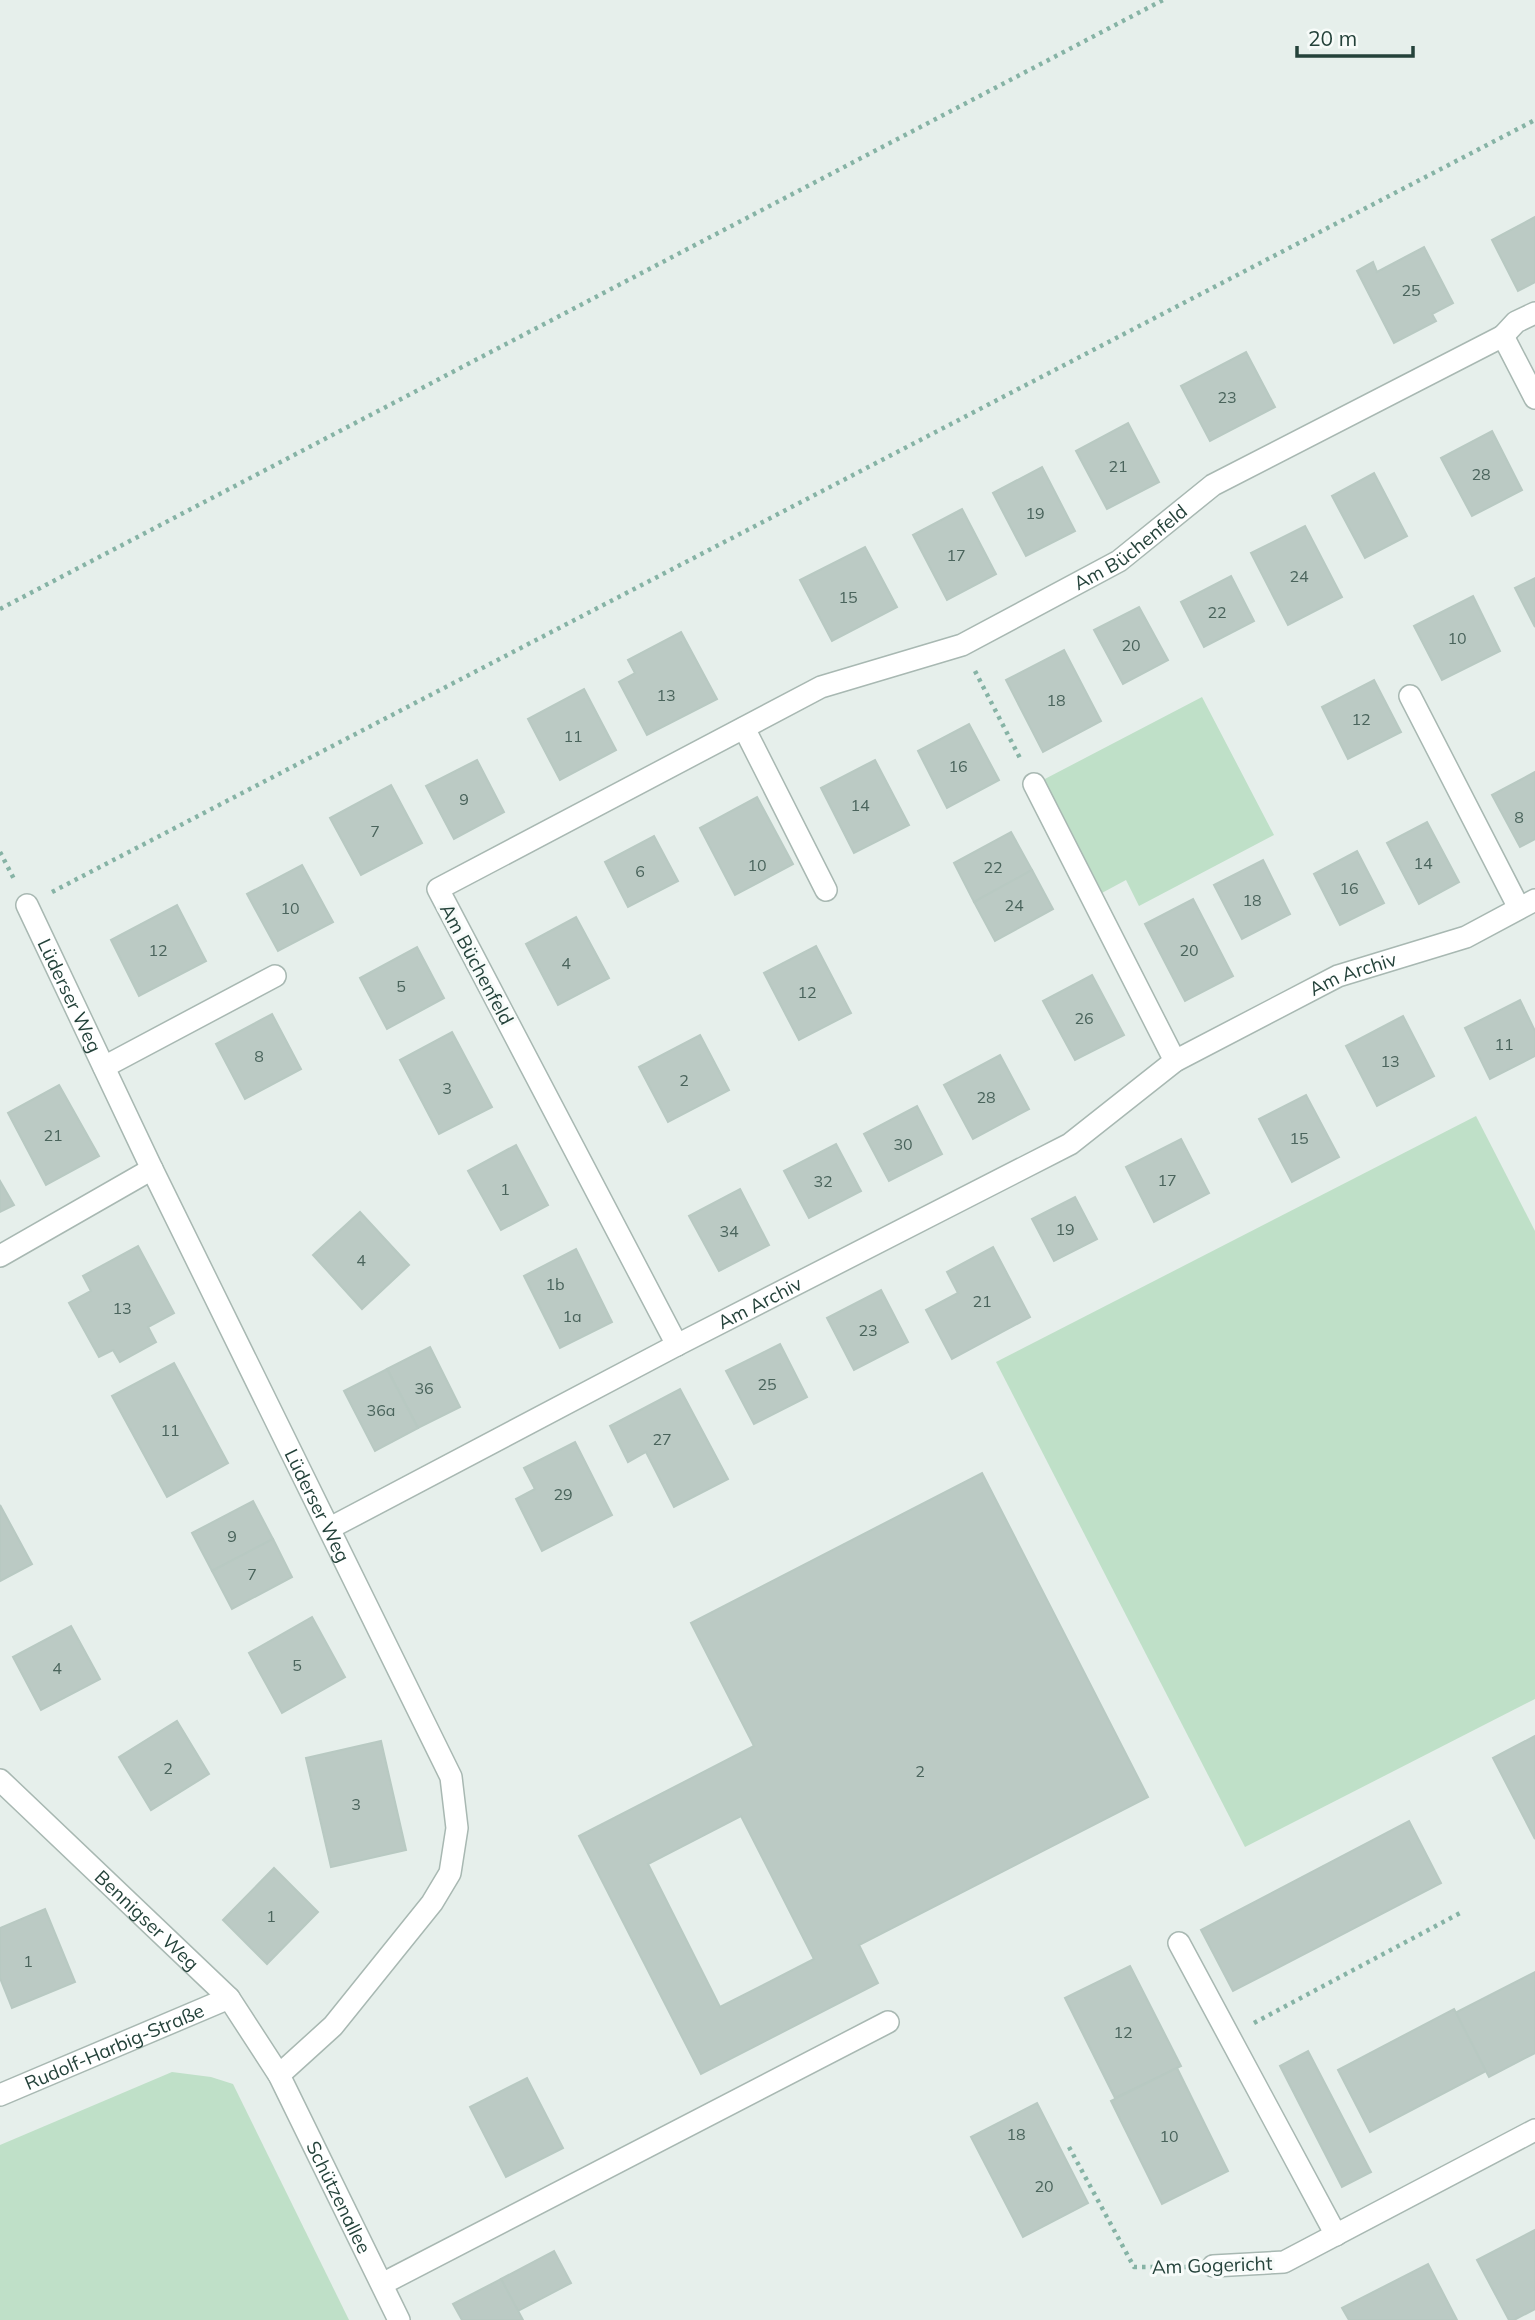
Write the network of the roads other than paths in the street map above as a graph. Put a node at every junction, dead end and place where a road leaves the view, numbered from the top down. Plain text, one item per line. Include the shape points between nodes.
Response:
1 (1535, 313) edge
2 (1503, 336) junction
3 (1535, 398) edge
4 (1410, 695) dead end
5 (744, 728) junction
6 (1034, 784) road end
7 (827, 890) dead end
8 (1527, 904) edge
9 (27, 905) road end
10 (275, 976) dead end
11 (1175, 1061) junction
12 (104, 1067) junction
13 (152, 1169) junction
14 (0, 1256) edge
15 (677, 1345) junction
16 (330, 1528) junction
17 (0, 1780) edge
18 (1179, 1943) dead end
19 (229, 1998) junction
20 (888, 2022) dead end
21 (279, 2075) junction
22 (0, 2095) edge
23 (1535, 2130) edge
24 (1336, 2235) junction
25 (1213, 2266) road end
26 (382, 2284) junction
27 (399, 2320) edge

1 - 2 street, Am Büchenfeld
2 - 3 street
2 - 5 street, Am Büchenfeld via 1213,485 1119,561 962,645 821,687
4 - 8 street
5 - 7 street
5 - 15 street, Am Büchenfeld via 438,889
6 - 11 street
8 - 11 street, Am Archiv via 1466,937 1338,976
9 - 12 street, Lüderser Weg
10 - 12 street
11 - 15 street, Am Archiv via 1070,1144
12 - 13 street, Lüderser Weg
13 - 14 street
13 - 16 street, Lüderser Weg
15 - 16 street, Am Archiv
16 - 21 street, Lüderser Weg via 451,1776 457,1828 450,1873 432,1903 333,2026
17 - 19 street, Bennigser Weg
18 - 24 street
19 - 21 street, Bennigser Weg
19 - 22 street, Rudolf-Harbig-Straße
20 - 26 street
21 - 26 street, Schützenallee
23 - 24 street, Am Gogericht
24 - 25 street, Am Gogericht via 1284,2262
26 - 27 street, Schützenallee

